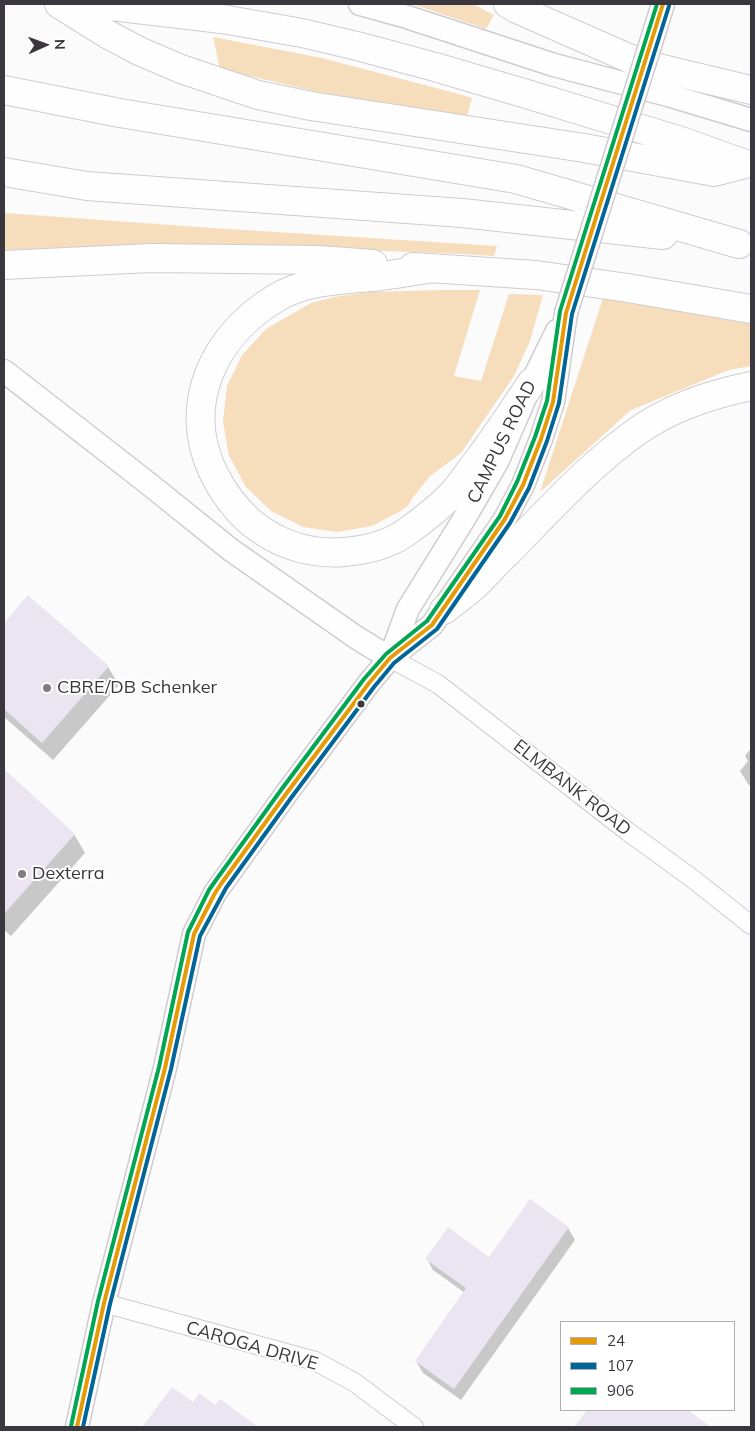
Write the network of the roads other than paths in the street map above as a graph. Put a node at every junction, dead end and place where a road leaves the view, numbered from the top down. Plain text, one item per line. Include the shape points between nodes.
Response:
1 (59, 4) edge
2 (94, 4) edge
3 (360, 4) edge
4 (508, 4) edge
5 (663, 4) edge
6 (4, 90) edge
7 (751, 90) edge
8 (751, 120) edge
9 (748, 165) edge
10 (4, 172) edge
11 (87, 186) junction
12 (4, 190) edge
13 (745, 245) edge
14 (4, 266) edge
15 (432, 268) junction
16 (751, 309) edge
17 (566, 312) junction
18 (4, 371) edge
19 (532, 382) junction
20 (751, 386) edge
21 (444, 610) junction
22 (390, 658) junction
23 (751, 925) edge
24 (104, 1303) junction
25 (76, 1427) edge
26 (414, 1427) edge

1 - 9 highway via 139,51 258,95 714,172
2 - 9 highway via 222,19 348,44 530,95
3 - 8 street via 554,65
4 - 7 highway via 642,64
5 - 17 street, bridge
6 - 13 highway via 120,113 516,179
10 - 11 highway
11 - 12 highway
11 - 13 highway via 462,213
14 - 15 highway via 170,258 319,260
15 - 16 highway via 536,275
15 - 19 highway via 328,281 290,291 260,308 233,332 207,379 200,421 206,457 235,507 267,534 304,549 336,553 387,543 404,534 454,492
17 - 19 street, CAMPUS ROAD
17 - 21 street, CAMPUS ROAD via 553,402 523,485 505,519
18 - 22 street via 231,550
19 - 22 street, CAMPUS ROAD via 497,462 408,609
20 - 21 highway via 695,402 639,430 568,490 471,588
21 - 22 street, CAMPUS ROAD via 432,626
22 - 23 street, ELMBANK ROAD via 438,684
22 - 24 street, CAMPUS ROAD via 297,778 214,893 194,934 164,1068
24 - 25 street, CAMPUS ROAD
24 - 26 street, CAROGA DRIVE via 316,1361 354,1382

